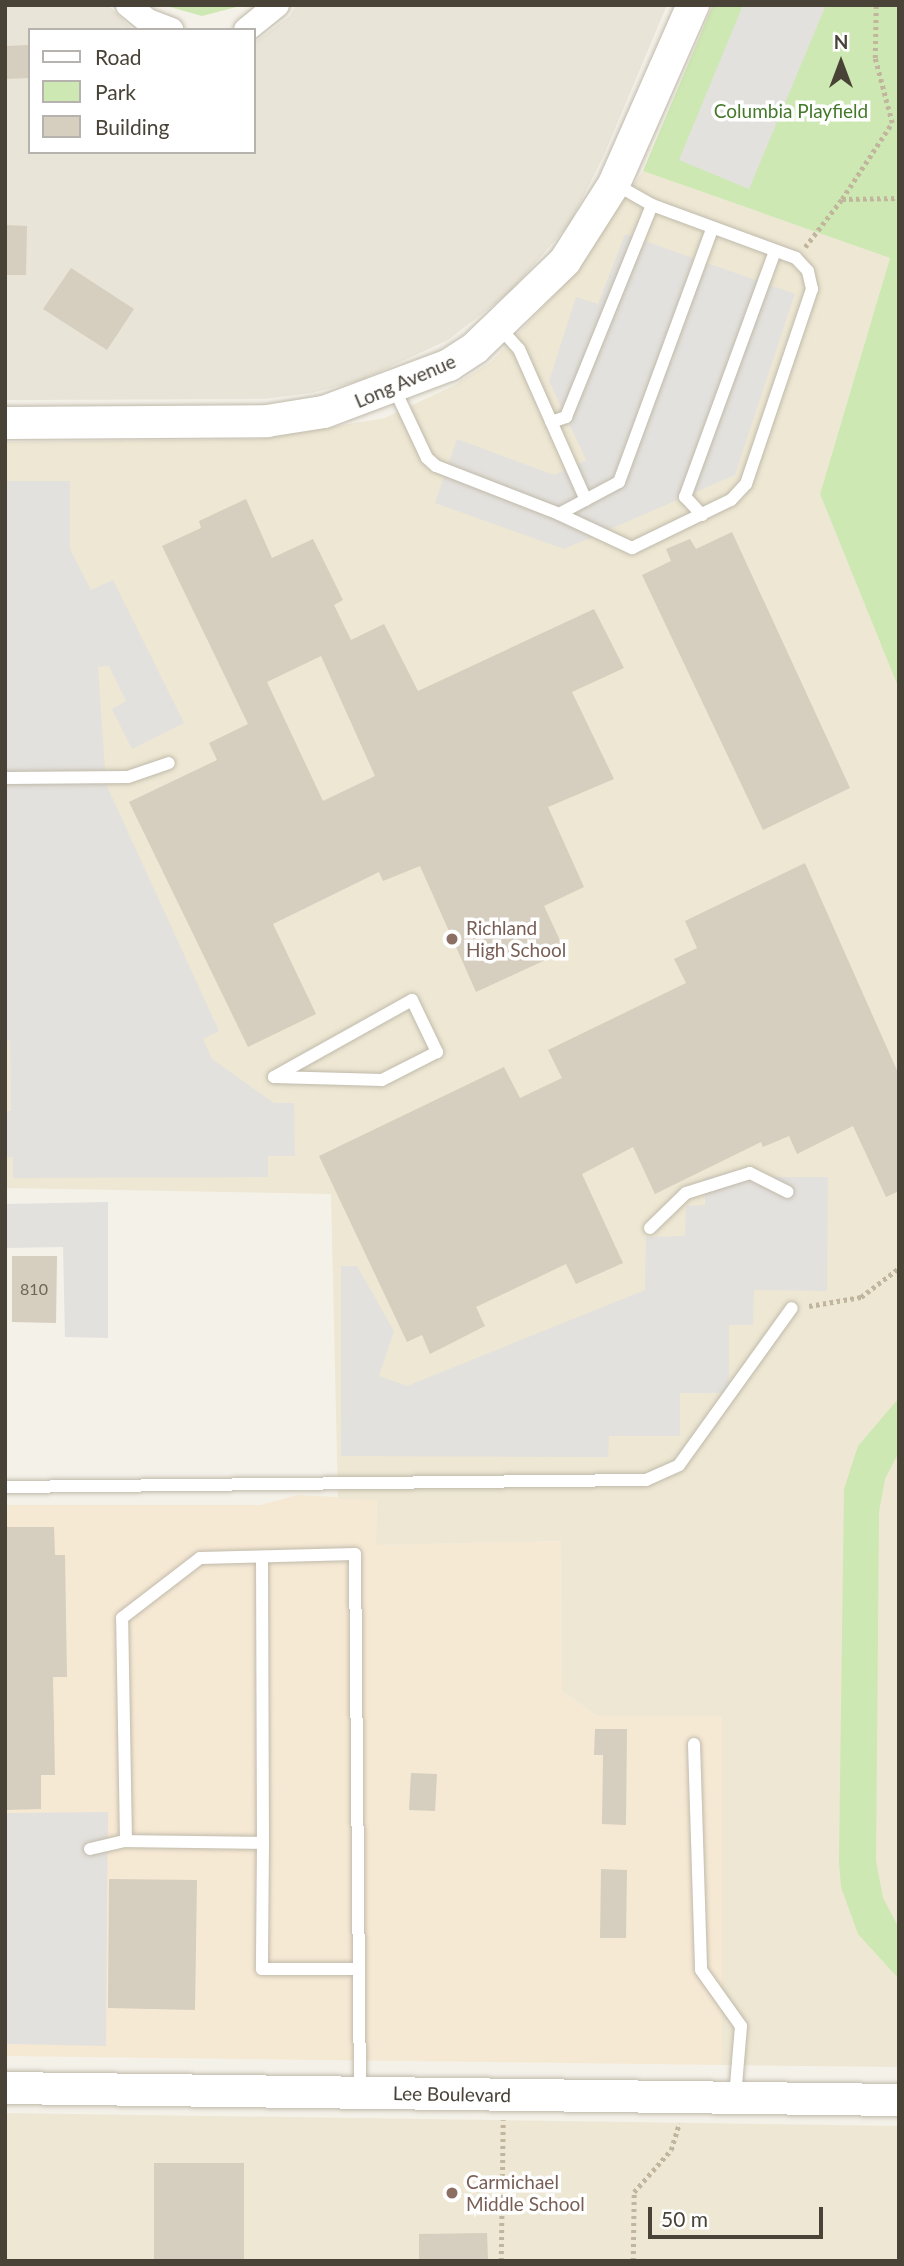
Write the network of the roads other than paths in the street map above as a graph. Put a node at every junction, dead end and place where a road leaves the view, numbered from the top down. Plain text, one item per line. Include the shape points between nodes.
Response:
1 (128, 5) edge
2 (277, 5) edge
3 (693, 5) edge
4 (166, 28) edge
5 (248, 28) edge
6 (614, 184) junction
7 (652, 205) junction
8 (712, 229) junction
9 (775, 251) junction
10 (499, 327) junction
11 (394, 388) junction
12 (551, 422) junction
13 (5, 423) edge
14 (586, 500) junction
15 (559, 514) junction
16 (702, 514) junction
17 (169, 763) dead end
18 (5, 778) edge
19 (274, 1077) joint
20 (788, 1192) dead end
21 (650, 1228) dead end
22 (792, 1308) road end
23 (5, 1487) edge
24 (262, 1557) junction
25 (694, 1744) dead end
26 (126, 1841) junction
27 (263, 1843) junction
28 (90, 1849) dead end
29 (359, 1969) junction
30 (5, 2088) edge
31 (360, 2093) junction
32 (735, 2098) junction
33 (899, 2100) edge

1 - 4 street
2 - 5 street
3 - 6 street, Long Avenue
6 - 7 lane
6 - 10 street, Long Avenue via 565,261
7 - 8 lane
7 - 12 lane via 566,417
8 - 9 lane
8 - 14 lane via 619,482
9 - 16 lane via 685,497
9 - 16 lane via 796,258 808,271 812,289 746,484 731,500
10 - 11 street, Long Avenue via 449,365
10 - 12 lane via 519,349
11 - 13 street, Long Avenue via 324,412 267,421
11 - 15 lane via 427,458 436,466
12 - 14 lane
14 - 15 lane
15 - 16 lane via 632,548
17 - 18 lane via 128,777
19 - 19 lane via 412,1000 437,1052 382,1080
20 - 21 lane via 750,1173 686,1193
22 - 23 lane via 679,1465 646,1480
24 - 26 lane via 200,1558 122,1618
24 - 27 lane
24 - 29 lane via 355,1554
25 - 32 lane via 701,1970 741,2026
26 - 27 lane
26 - 28 lane
27 - 29 lane via 262,1969
29 - 31 lane
30 - 31 street, Lee Boulevard
31 - 32 street, Lee Boulevard
32 - 33 street, Lee Boulevard

